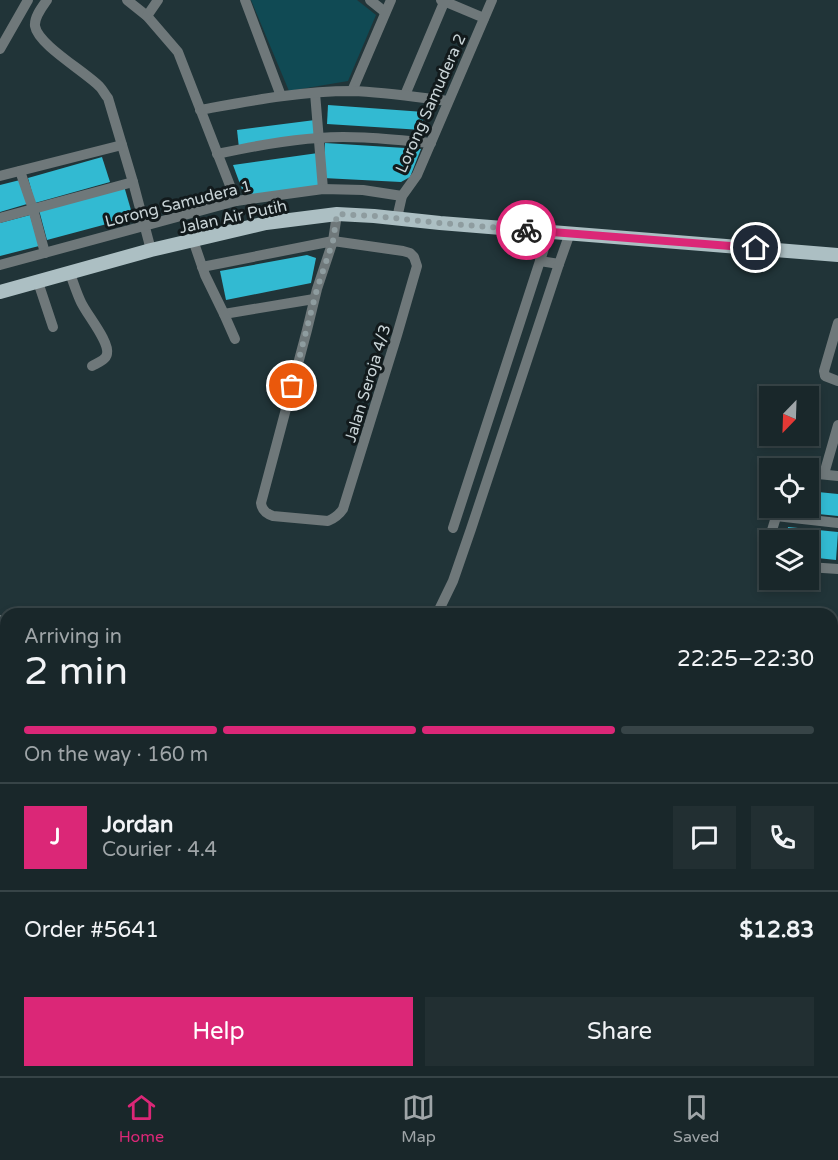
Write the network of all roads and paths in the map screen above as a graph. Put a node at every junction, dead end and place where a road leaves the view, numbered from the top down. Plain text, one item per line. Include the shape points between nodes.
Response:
1 (28, 0) edge
2 (47, 0) edge
3 (127, 0) edge
4 (158, 0) edge
5 (245, 0) edge
6 (370, 0) edge
7 (391, 0) edge
8 (492, 0) edge
9 (444, 1) edge
10 (385, 12) junction
11 (147, 16) junction
12 (484, 18) junction
13 (0, 49) edge
14 (352, 91) junction
15 (315, 93) junction
16 (405, 95) junction
17 (281, 96) junction
18 (448, 101) junction
19 (201, 110) junction
20 (319, 138) junction
21 (431, 143) junction
22 (122, 145) junction
23 (218, 154) junction
24 (20, 171) junction
25 (0, 176) edge
26 (134, 182) junction
27 (323, 189) junction
28 (402, 196) junction
29 (236, 201) junction
30 (33, 209) junction
31 (337, 214) junction
32 (0, 218) edge
33 (397, 218) junction
34 (144, 226) junction
35 (549, 232) junction
36 (570, 233) junction
37 (193, 240) junction
38 (333, 241) junction
39 (151, 250) junction
40 (45, 253) junction
41 (838, 255) edge
42 (540, 261) junction
43 (559, 264) junction
44 (0, 265) edge
45 (202, 267) junction
46 (70, 273) junction
47 (38, 282) junction
48 (0, 292) edge
49 (314, 299) junction
50 (224, 314) junction
51 (53, 327) dead end
52 (837, 331) edge
53 (235, 339) dead end
54 (93, 366) dead end
55 (838, 381) edge
56 (838, 425) edge
57 (819, 474) edge
58 (824, 474) junction
59 (838, 476) edge
60 (811, 518) edge
61 (838, 523) edge
62 (453, 528) dead end
63 (819, 568) edge
64 (838, 569) edge
65 (440, 608) edge

1 - 13 street
2 - 22 street via 38,14 36,28 50,46 101,88 108,98
3 - 11 street
4 - 11 street
5 - 17 street
6 - 10 street
7 - 10 street
8 - 12 street, Lorong Samudera 2
9 - 12 street
9 - 16 street
10 - 14 street
11 - 19 street via 178,52
12 - 18 street, Lorong Samudera 2
14 - 15 street
14 - 16 street
15 - 17 street
15 - 20 street
16 - 18 street
17 - 19 street
18 - 21 street, Lorong Samudera 2
19 - 23 street
20 - 21 street
20 - 23 street
20 - 27 street
21 - 28 street, Lorong Samudera 2 via 417,175
22 - 24 street
22 - 26 street
23 - 29 street
24 - 25 street
24 - 30 street
26 - 30 street
26 - 34 street
27 - 28 street, Lorong Samudera 1
27 - 29 street, Lorong Samudera 1
28 - 33 street, Lorong Samudera 2
29 - 34 street, Lorong Samudera 1
30 - 32 street
30 - 40 street
31 - 33 main road, Jalan Air Putih
31 - 37 main road, Jalan Air Putih via 266,223
31 - 38 street
33 - 35 main road, Jalan Air Putih
34 - 39 street
34 - 40 street, Lorong Samudera 1
35 - 36 main road, Jalan Air Putih
35 - 42 street
36 - 41 main road, Jalan Air Putih
36 - 43 street
37 - 39 main road, Jalan Air Putih
37 - 45 street
38 - 45 street
38 - 49 street
38 - 49 street, Jalan Seroja 4/3 via 410,253 417,266 343,509 328,521 268,515 261,503
39 - 46 main road, Jalan Air Putih
40 - 44 street, Lorong Samudera 1
42 - 43 street
42 - 62 street
43 - 65 street via 453,581
45 - 50 street
46 - 47 main road, Jalan Air Putih
46 - 54 street via 79,299 107,349 105,358
47 - 48 main road, Jalan Air Putih
47 - 51 street
49 - 50 street
50 - 53 street
52 - 55 street via 824,371 825,376
56 - 58 street
57 - 58 street
58 - 59 street
60 - 61 street
63 - 64 street

